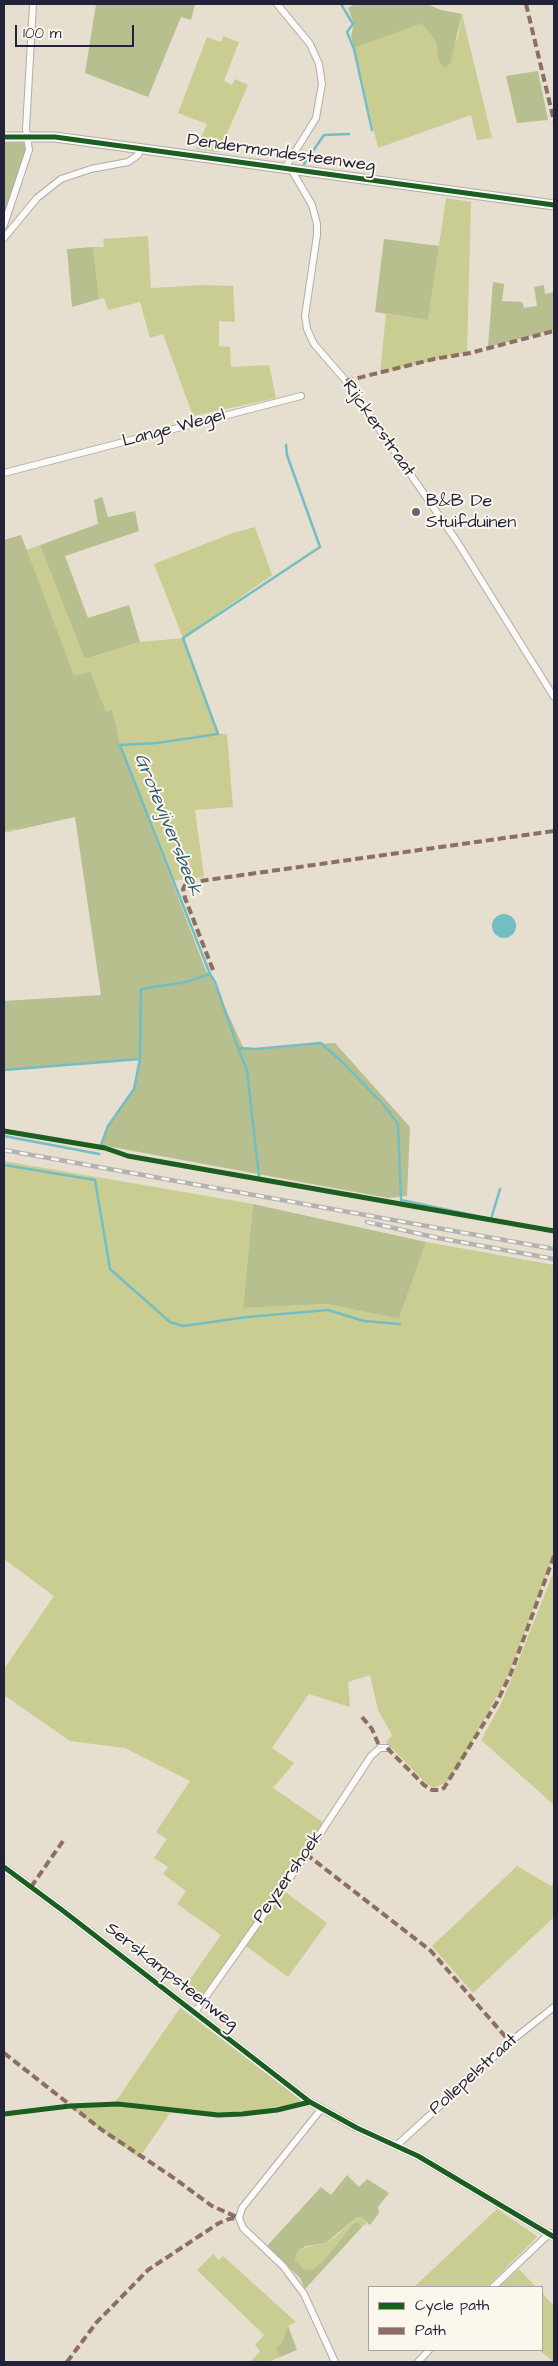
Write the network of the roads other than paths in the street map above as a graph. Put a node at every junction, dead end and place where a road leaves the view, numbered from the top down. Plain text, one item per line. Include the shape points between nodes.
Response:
1 (33, 4) edge
2 (277, 4) edge
3 (27, 136) junction
4 (4, 137) edge
5 (141, 148) junction
6 (288, 169) junction
7 (554, 206) edge
8 (4, 225) edge
9 (4, 238) edge
10 (301, 396) dead end
11 (4, 473) edge
12 (554, 697) edge
13 (387, 1748) dead end
14 (4, 1867) edge
15 (554, 2007) edge
16 (195, 2012) junction
17 (322, 2108) junction
18 (396, 2146) junction
19 (552, 2235) edge
20 (494, 2286) edge
21 (428, 2351) edge
22 (335, 2362) edge
23 (418, 2362) edge

1 - 3 street
2 - 6 street via 310,44 319,64 322,84 316,118
3 - 4 main road, Dendermondesteenweg
3 - 5 main road, Dendermondesteenweg
3 - 8 street via 28,150
5 - 6 main road, Dendermondesteenweg
5 - 9 street via 138,155 128,162 61,179 37,198
6 - 7 main road, Dendermondesteenweg
6 - 12 street, Rijckerstraat via 312,205 317,224 304,316 314,344 346,381 458,543
10 - 11 street, Lange Wegel
13 - 16 street, Peyzershoek via 380,1748 371,1756 306,1856
14 - 16 street, Serskampsteenweg
15 - 18 street, Pollepelstraat via 510,2042
16 - 17 street, Serskampsteenweg
17 - 18 street, Serskampsteenweg
17 - 22 street via 242,2208 239,2218 243,2228 283,2266 304,2294
18 - 19 street, Serskampsteenweg
19 - 20 street
21 - 23 street

